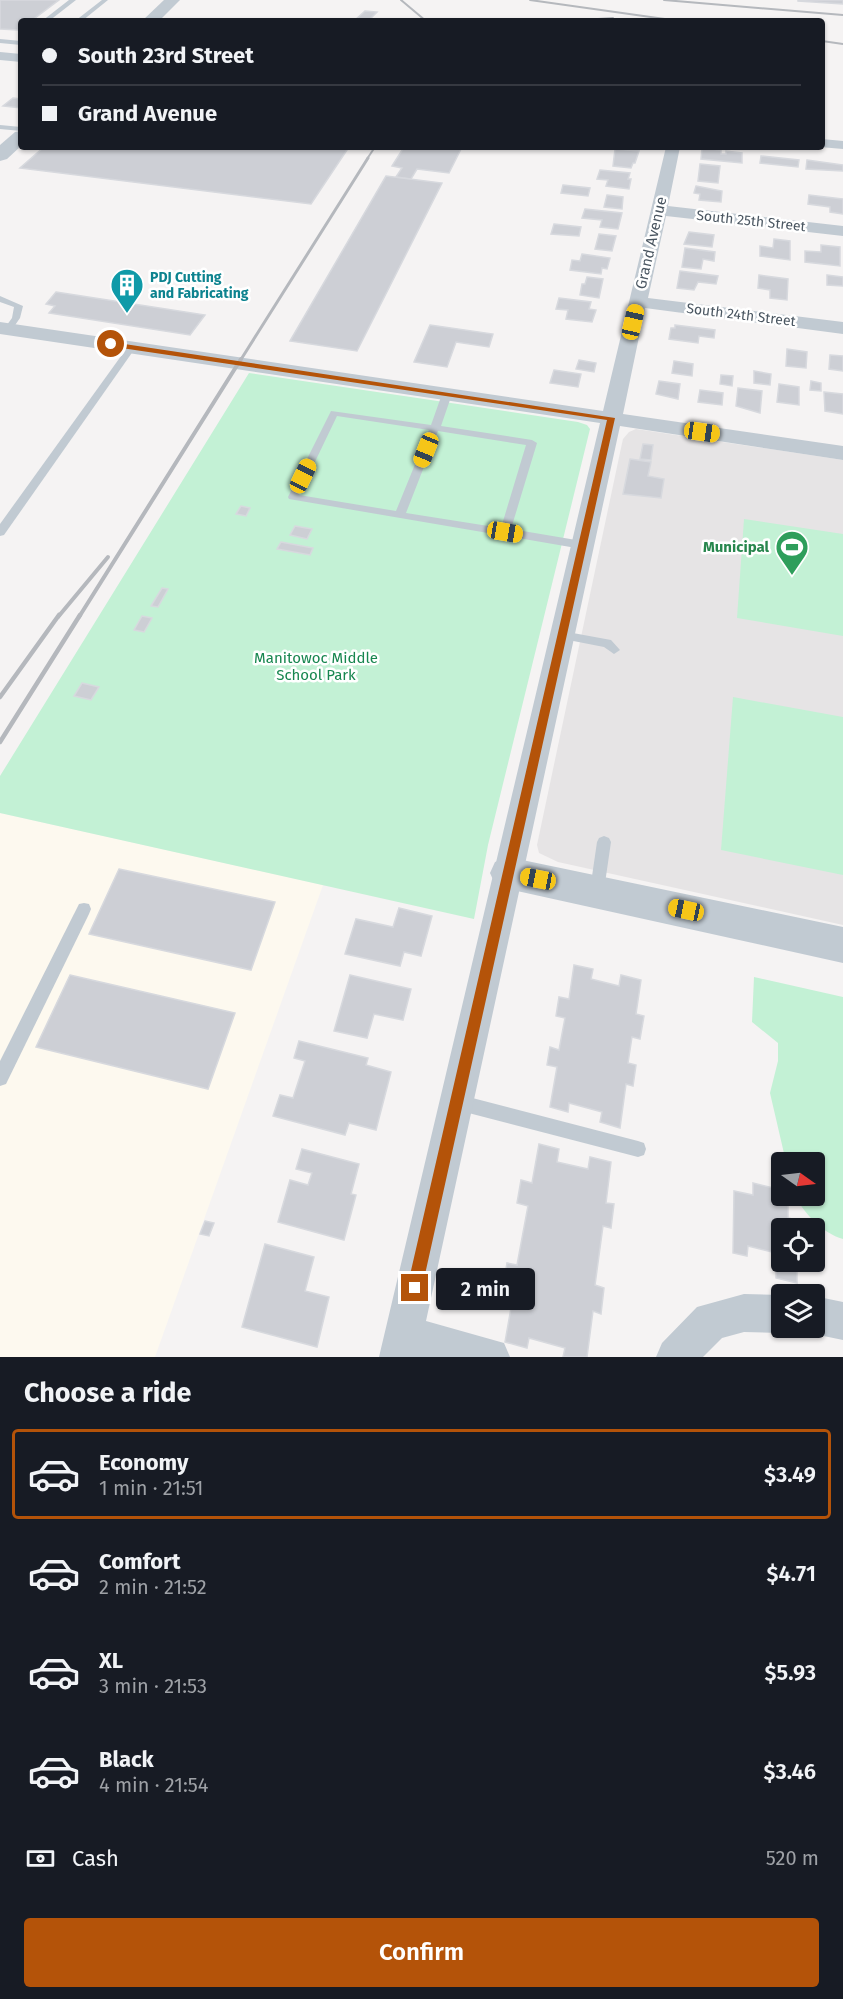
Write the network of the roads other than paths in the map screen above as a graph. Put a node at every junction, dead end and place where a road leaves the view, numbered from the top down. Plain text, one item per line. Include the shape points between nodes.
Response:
1 (73, 0) edge
2 (105, 0) edge
3 (173, 0) edge
4 (62, 8) junction
5 (72, 9) dead end
6 (81, 10) dead end
7 (91, 11) junction
8 (49, 18) edge
9 (82, 18) edge
10 (153, 18) edge
11 (0, 41) edge
12 (18, 42) edge
13 (0, 56) edge
14 (18, 58) edge
15 (0, 127) edge
16 (18, 129) edge
17 (18, 139) edge
18 (825, 143) edge
19 (843, 145) edge
20 (672, 150) edge
21 (0, 155) edge
22 (659, 210) junction
23 (843, 231) edge
24 (0, 299) edge
25 (638, 302) junction
26 (843, 327) edge
27 (4, 329) edge
28 (132, 348) junction
29 (447, 394) junction
30 (611, 418) junction
31 (435, 428) junction
32 (843, 453) edge
33 (400, 515) junction
34 (0, 532) edge
35 (505, 532) junction
36 (582, 545) junction
37 (562, 635) junction
38 (614, 650) dead end
39 (604, 842) dead end
40 (508, 873) junction
41 (597, 891) junction
42 (84, 909) dead end
43 (843, 945) edge
44 (0, 1078) edge
45 (456, 1102) junction
46 (638, 1149) dead end
47 (771, 1314) edge
48 (825, 1318) edge
49 (843, 1321) edge
50 (402, 1346) edge
51 (490, 1357) edge
52 (676, 1357) edge

1 - 4 lane
2 - 7 lane
3 - 10 street
4 - 5 lane
4 - 8 lane
6 - 7 lane
7 - 9 lane
11 - 12 lane
13 - 14 street
15 - 16 lane
17 - 21 street
18 - 19 street
20 - 22 street, Grand Avenue
22 - 23 street, South 25th Street
22 - 25 street, Grand Avenue
24 - 27 lane via 19,306 16,318
25 - 26 street, South 24th Street
25 - 30 street, Grand Avenue
27 - 28 street
28 - 29 street
28 - 34 lane
29 - 30 street
29 - 31 lane
30 - 32 street
30 - 36 street, Grand Avenue
31 - 33 lane
31 - 33 lane via 334,413 293,497
31 - 35 lane via 532,443
33 - 35 lane
35 - 36 lane
36 - 37 street, Grand Avenue
37 - 38 lane via 607,643
37 - 40 street, Grand Avenue
39 - 41 lane
40 - 41 street
40 - 45 street, Grand Avenue
41 - 43 street
42 - 44 lane
45 - 46 lane
45 - 50 street, Grand Avenue
47 - 52 street via 744,1313 711,1321
48 - 49 street
50 - 51 street

